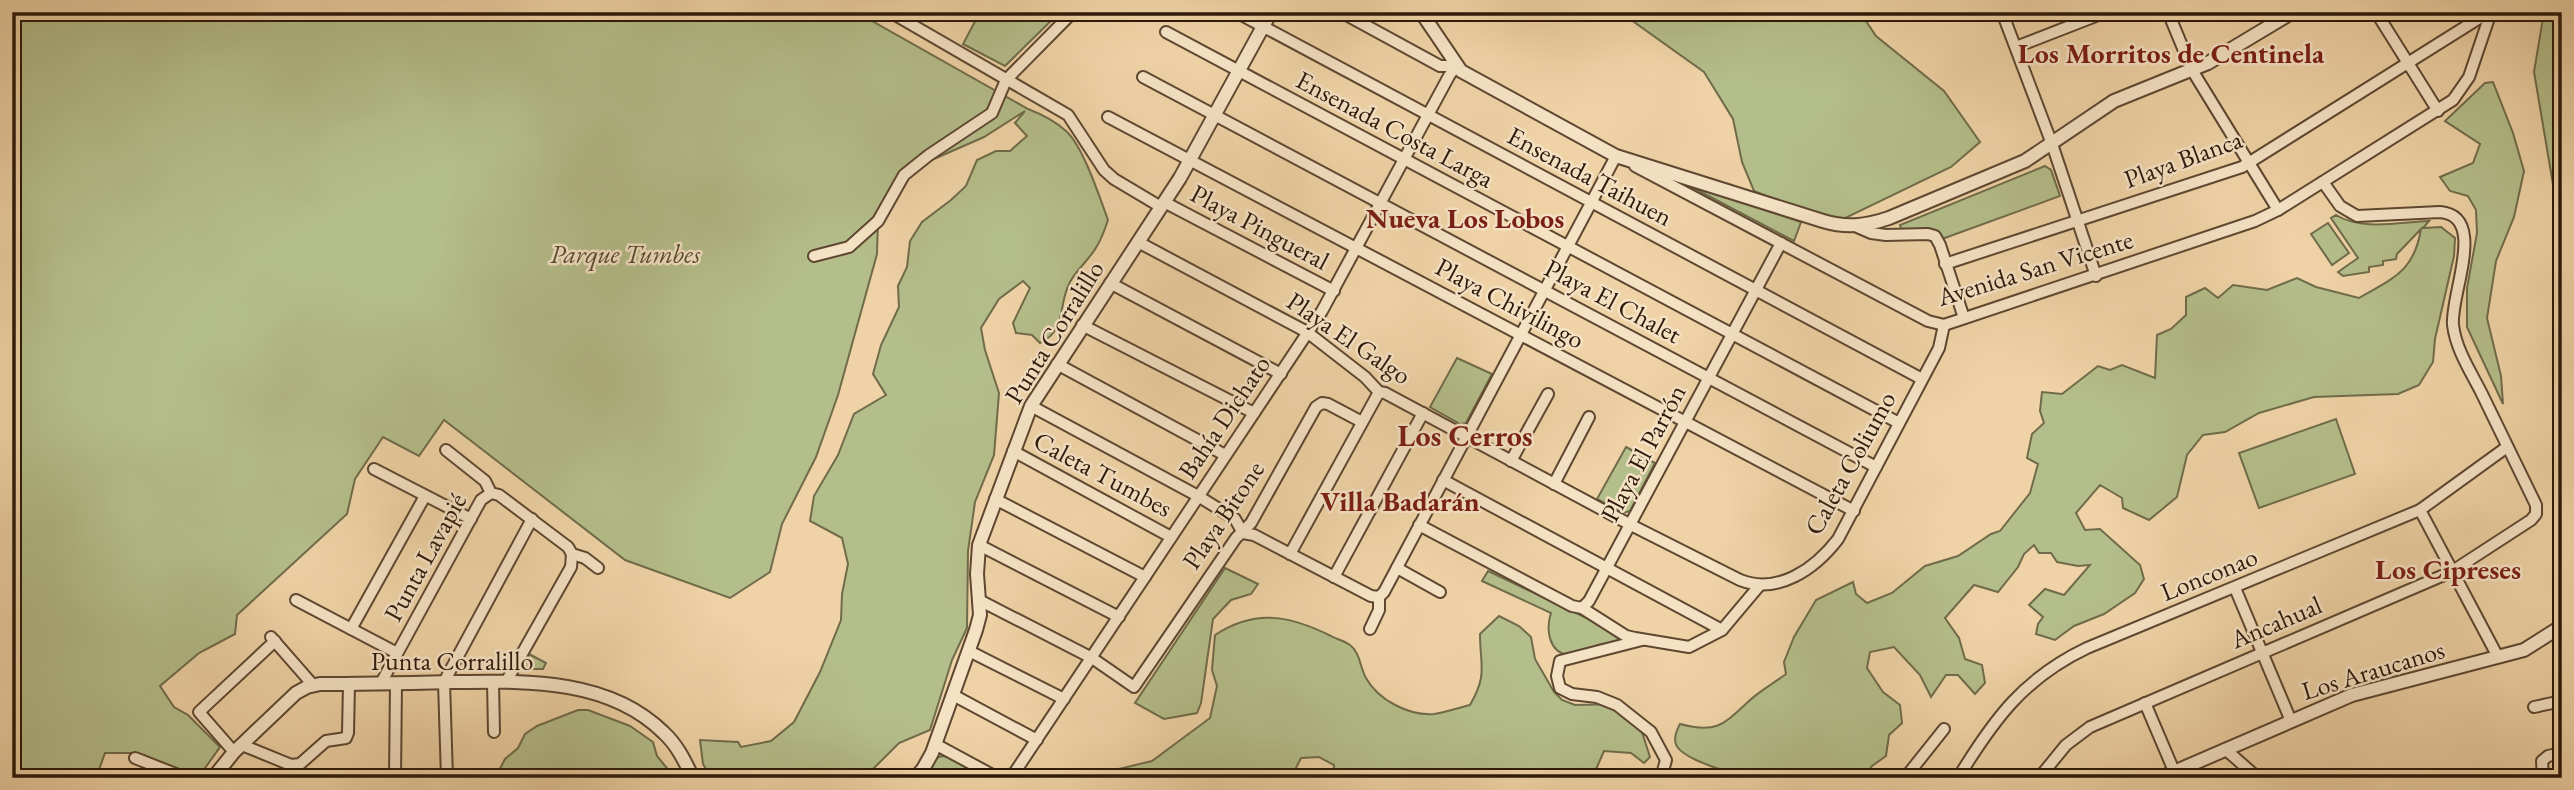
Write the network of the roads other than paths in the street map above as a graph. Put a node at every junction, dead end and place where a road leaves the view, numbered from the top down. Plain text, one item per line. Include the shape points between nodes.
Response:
1 (890, 12) edge
2 (1073, 12) edge
3 (1236, 12) edge
4 (1271, 12) edge
5 (1342, 12) edge
6 (1421, 12) edge
7 (2002, 12) edge
8 (2106, 12) edge
9 (2168, 12) edge
10 (2293, 12) edge
11 (2376, 12) edge
12 (2490, 12) edge
13 (1263, 27) junction
14 (1166, 33) dead end
15 (2016, 47) junction
16 (2407, 62) junction
17 (1456, 66) junction
18 (2192, 70) junction
19 (1239, 71) junction
20 (1143, 77) dead end
21 (1006, 80) junction
22 (2438, 111) junction
23 (1215, 115) junction
24 (1428, 115) junction
25 (1108, 117) dead end
26 (2052, 144) junction
27 (1616, 156) junction
28 (1190, 160) junction
29 (1404, 160) junction
30 (2248, 163) junction
31 (2323, 183) junction
32 (1591, 202) junction
33 (1381, 203) junction
34 (1163, 204) junction
35 (2278, 210) junction
36 (2078, 221) junction
37 (1855, 226) junction
38 (1138, 242) junction
39 (1781, 243) junction
40 (1568, 247) junction
41 (1357, 249) junction
42 (814, 256) dead end
43 (1945, 264) junction
44 (2096, 276) junction
45 (1110, 283) junction
46 (1544, 290) junction
47 (1756, 290) junction
48 (1334, 291) junction
49 (1964, 318) junction
50 (1083, 325) junction
51 (1944, 325) junction
52 (1307, 332) junction
53 (1732, 334) junction
54 (1521, 335) junction
55 (1057, 364) junction
56 (1281, 374) junction
57 (1709, 378) junction
58 (1922, 379) junction
59 (1379, 393) junction
60 (1548, 394) dead end
61 (1031, 406) junction
62 (1254, 413) junction
63 (1423, 413) junction
64 (1589, 417) dead end
65 (1362, 422) junction
66 (1685, 422) junction
67 (1899, 423) junction
68 (1466, 437) junction
69 (2507, 447) junction
70 (446, 450) dead end
71 (1013, 451) junction
72 (1225, 455) junction
73 (1511, 461) junction
74 (1876, 467) junction
75 (374, 469) dead end
76 (1443, 480) junction
77 (1554, 484) junction
78 (491, 493) junction
79 (425, 496) junction
80 (1198, 496) junction
81 (995, 499) junction
82 (2420, 510) junction
83 (1853, 511) junction
84 (471, 519) junction
85 (532, 519) junction
86 (1419, 525) junction
87 (1630, 525) junction
88 (1243, 533) junction
89 (1171, 537) junction
90 (979, 545) junction
91 (572, 554) junction
92 (1290, 554) junction
93 (598, 568) dead end
94 (1396, 568) junction
95 (1607, 568) junction
96 (2451, 572) junction
97 (1145, 577) junction
98 (1334, 577) junction
99 (1759, 586) junction
100 (2235, 588) junction
101 (1440, 592) dead end
102 (1379, 597) junction
103 (296, 600) dead end
104 (979, 600) junction
105 (1582, 608) junction
106 (1119, 617) junction
107 (2562, 626) edge
108 (351, 629) junction
109 (1370, 629) dead end
110 (1722, 630) junction
111 (1644, 640) junction
112 (969, 651) junction
113 (2264, 652) junction
114 (397, 653) junction
115 (2498, 657) junction
116 (1093, 658) junction
117 (444, 682) junction
118 (500, 682) junction
119 (381, 683) junction
120 (396, 683) junction
121 (349, 684) junction
122 (313, 685) junction
123 (953, 695) junction
124 (1064, 699) junction
125 (2562, 701) edge
126 (2145, 702) junction
127 (2534, 707) dead end
128 (2291, 720) junction
129 (1944, 729) dead end
130 (494, 732) dead end
131 (1037, 740) junction
132 (935, 744) junction
133 (238, 748) junction
134 (2225, 750) junction
135 (2562, 753) edge
136 (135, 758) dead end
137 (291, 765) junction
138 (2175, 775) edge
139 (186, 778) edge
140 (213, 778) edge
141 (286, 778) edge
142 (395, 778) edge
143 (447, 778) edge
144 (693, 778) edge
145 (915, 778) edge
146 (998, 778) edge
147 (1007, 778) edge
148 (1661, 778) edge
149 (1905, 778) edge
150 (1958, 778) edge
151 (2039, 778) edge
152 (2160, 778) edge
153 (2258, 778) edge
154 (2543, 778) edge

1 - 21 street, Playa Pingueral
2 - 21 street
3 - 13 street, Ensenada Taihuen
4 - 13 street, Punta Corralillo
5 - 17 street via 1440,66
6 - 17 street, Avenida San Vicente
7 - 15 street
8 - 15 street
9 - 18 street
10 - 18 street
11 - 16 street
12 - 16 street, Playa Blanca
12 - 22 street, Avenida San Vicente via 2465,84
13 - 19 street, Punta Corralillo
13 - 24 street, Ensenada Taihuen
14 - 19 street, Ensenada Costa Larga
15 - 26 street
16 - 22 street
16 - 30 street, Playa Blanca
17 - 24 street, Bahía Dichato
17 - 27 street, Avenida San Vicente
18 - 26 street via 2114,101
18 - 30 street
19 - 23 street, Punta Corralillo
19 - 29 street, Ensenada Costa Larga
20 - 23 street, Playa El Chalet
21 - 34 street, Playa Pingueral via 1068,115 1104,170
21 - 42 street via 992,113 904,175 878,221 849,247
22 - 31 street, Avenida San Vicente
23 - 28 street, Punta Corralillo
23 - 33 street, Playa El Chalet
24 - 29 street, Bahía Dichato
24 - 32 street, Ensenada Taihuen
25 - 28 street, Playa Chivilingo
26 - 36 street
26 - 37 street via 2025,161 1932,201
27 - 32 street
27 - 37 street via 1833,224
27 - 39 street, Avenida San Vicente
28 - 34 street, Punta Corralillo
28 - 41 street, Playa Chivilingo
29 - 33 street, Bahía Dichato
29 - 40 street, Ensenada Costa Larga
30 - 35 street
30 - 36 street, Playa Blanca
31 - 35 street, Avenida San Vicente
31 - 69 street via 2340,206 2357,216 2440,212 2461,222 2466,238 2453,305 2454,330
32 - 40 street
32 - 47 street, Ensenada Taihuen
33 - 41 street, Bahía Dichato
33 - 46 street, Playa El Chalet
34 - 38 street, Punta Corralillo
34 - 48 street, Playa Pingueral
35 - 44 street, Avenida San Vicente
36 - 43 street, Playa Blanca
36 - 44 street
37 - 43 street via 1886,236 1931,235 1939,242
38 - 45 street, Punta Corralillo
38 - 52 street, Playa El Galgo
39 - 47 street, Playa El Parrón
39 - 51 street, Avenida San Vicente via 1933,324
40 - 46 street
40 - 53 street, Ensenada Costa Larga
41 - 48 street, Bahía Dichato
41 - 54 street, Playa Chivilingo
43 - 49 street
44 - 49 street, Avenida San Vicente
45 - 50 street, Punta Corralillo
45 - 56 street
46 - 54 street
46 - 57 street, Playa El Chalet
47 - 53 street, Playa El Parrón
47 - 58 street, Ensenada Taihuen
48 - 52 street, Bahía Dichato
49 - 51 street, Avenida San Vicente
50 - 55 street, Punta Corralillo
50 - 62 street
51 - 58 street, Caleta Coliumo via 1941,342
52 - 56 street, Bahía Dichato
52 - 59 street, Playa El Galgo
53 - 57 street, Playa El Parrón
53 - 67 street, Ensenada Costa Larga
54 - 66 street, Playa Chivilingo
54 - 68 street
55 - 61 street, Punta Corralillo
55 - 72 street
56 - 62 street, Bahía Dichato
57 - 66 street, Playa El Parrón
57 - 74 street, Playa El Chalet
58 - 67 street, Caleta Coliumo
59 - 63 street, Playa El Galgo
59 - 65 street
60 - 73 street
61 - 71 street, Punta Corralillo
61 - 80 street
62 - 72 street, Bahía Dichato
63 - 68 street, Playa El Galgo
63 - 98 street
64 - 77 street
65 - 88 street, Playa Bitone via 1328,404 1318,405
65 - 92 street
66 - 83 street, Playa Chivilingo
66 - 87 street, Playa El Parrón
67 - 74 street, Caleta Coliumo
68 - 73 street, Playa El Galgo
68 - 76 street
69 - 82 street, Lonconao
69 - 96 street, Ancahual via 2536,505 2536,514
70 - 78 street via 485,481
71 - 81 street, Punta Corralillo
71 - 89 street, Caleta Tumbes
72 - 80 street, Bahía Dichato
73 - 77 street, Playa El Galgo
74 - 83 street, Caleta Coliumo
75 - 79 street
76 - 86 street
76 - 95 street
77 - 87 street, Playa El Galgo
78 - 84 street, Punta Lavapié via 483,497
78 - 85 street
79 - 84 street
79 - 108 street
80 - 88 street via 1234,519
80 - 89 street, Bahía Dichato
81 - 90 street, Punta Corralillo
81 - 97 street
82 - 96 street
82 - 100 street, Lonconao
83 - 99 street, Caleta Coliumo via 1838,539 1817,561 1787,580
84 - 114 street, Punta Lavapié
85 - 91 street
85 - 117 street
86 - 94 street
86 - 105 street via 1572,607
87 - 95 street, Playa El Parrón
87 - 99 street, Playa El Galgo
88 - 92 street
88 - 116 street, Playa Bitone via 1134,687
89 - 97 street, Bahía Dichato
90 - 104 street, Punta Corralillo
90 - 106 street
91 - 93 street
91 - 118 street via 570,567
92 - 98 street
94 - 101 street
94 - 102 street
95 - 105 street, Playa El Parrón
95 - 110 street
96 - 113 street, Ancahual
96 - 115 street
97 - 106 street, Bahía Dichato
98 - 102 street
99 - 110 street
100 - 113 street
100 - 150 street, Lonconao via 2087,648 2045,671 2006,709
102 - 109 street
103 - 108 street
104 - 112 street, Punta Corralillo
104 - 116 street
105 - 111 street via 1626,636
106 - 116 street, Bahía Dichato
107 - 115 street, Los Araucanos via 2532,646
108 - 114 street
110 - 111 street via 1689,648
111 - 148 street via 1560,661 1557,676 1560,688 1617,705 1651,732 1666,760
112 - 123 street, Punta Corralillo
112 - 124 street
113 - 126 street, Ancahual
113 - 128 street
114 - 119 street, Punta Lavapié
115 - 128 street, Los Araucanos via 2375,688
116 - 124 street, Bahía Dichato
117 - 118 street, Punta Corralillo
117 - 120 street, Punta Corralillo
117 - 143 street
118 - 130 street
118 - 144 street, Punta Corralillo via 561,685 635,711 673,742
119 - 120 street, Punta Corralillo
119 - 121 street, Punta Corralillo
120 - 142 street
121 - 122 street, Punta Corralillo
121 - 137 street via 348,736 326,741 300,764
122 - 133 street via 296,693
122 - 133 street via 273,639 199,712
123 - 131 street
123 - 132 street, Punta Corralillo
124 - 131 street, Bahía Dichato
125 - 127 street
126 - 138 street
126 - 151 street, Ancahual via 2081,733
128 - 134 street, Los Araucanos
129 - 149 street
131 - 147 street, Bahía Dichato
132 - 145 street, Punta Corralillo
132 - 146 street
133 - 137 street
133 - 140 street
134 - 138 street, Los Araucanos
134 - 153 street
135 - 154 street via 2543,761
136 - 139 street
137 - 141 street
138 - 152 street, Los Araucanos

